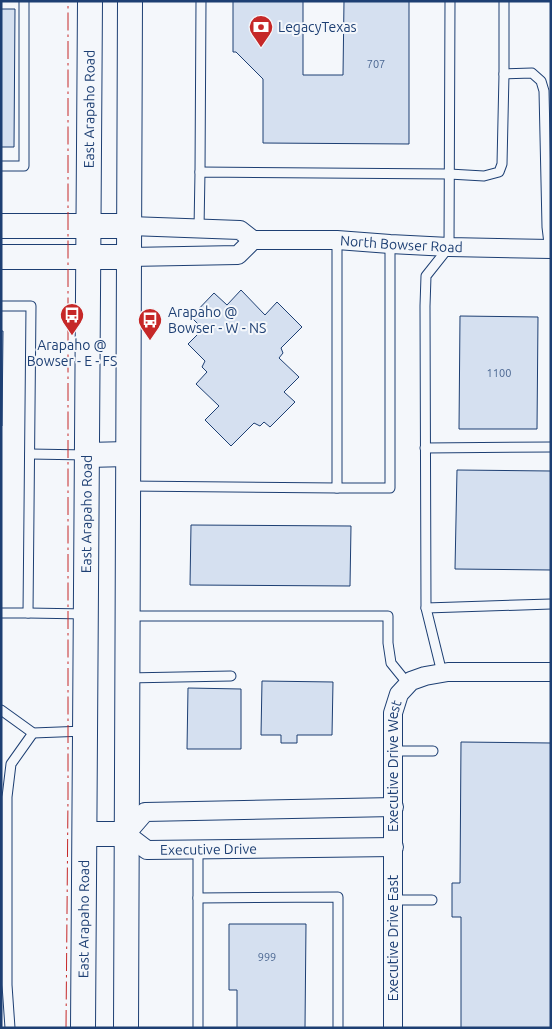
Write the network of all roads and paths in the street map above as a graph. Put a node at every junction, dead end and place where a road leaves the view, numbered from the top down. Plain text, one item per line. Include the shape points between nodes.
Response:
1 (24, 1) edge
2 (90, 1) edge
3 (130, 1) edge
4 (201, 1) edge
5 (450, 1) edge
6 (504, 1) edge
7 (504, 74) junction
8 (1, 166) edge
9 (200, 172) junction
10 (450, 174) junction
11 (1, 226) edge
12 (89, 226) junction
13 (130, 226) junction
14 (199, 228) junction
15 (253, 240) junction
16 (338, 240) junction
17 (390, 244) junction
18 (450, 247) junction
19 (550, 251) edge
20 (1, 257) edge
21 (89, 257) junction
22 (129, 257) junction
23 (1, 306) edge
24 (551, 447) edge
25 (425, 448) junction
26 (30, 454) junction
27 (128, 454) junction
28 (87, 455) junction
29 (128, 486) junction
30 (337, 488) junction
31 (551, 604) edge
32 (426, 608) junction
33 (1, 613) edge
34 (28, 613) junction
35 (86, 614) junction
36 (127, 616) junction
37 (551, 672) edge
38 (442, 673) junction
39 (232, 676) dead end
40 (127, 678) junction
41 (408, 684) junction
42 (1, 710) edge
43 (85, 731) junction
44 (33, 733) junction
45 (393, 751) junction
46 (433, 751) dead end
47 (394, 807) junction
48 (85, 834) junction
49 (126, 834) junction
50 (394, 848) junction
51 (198, 850) junction
52 (198, 898) junction
53 (394, 900) junction
54 (432, 900) dead end
55 (10, 1028) edge
56 (83, 1028) edge
57 (126, 1028) edge
58 (198, 1028) edge
59 (338, 1028) edge
60 (393, 1028) edge

1 - 8 lane via 24,166
2 - 12 main road, East Arapaho Road
3 - 13 main road
4 - 9 lane
5 - 10 lane
6 - 7 lane
7 - 10 lane via 502,164 499,172 484,176
7 - 19 lane via 532,73 541,81 544,91
9 - 10 lane
9 - 14 lane
10 - 18 lane
11 - 12 main road, North Bowser Road
12 - 13 main road, North Bowser Road
12 - 21 main road, East Arapaho Road
13 - 14 street, North Bowser Road
13 - 22 main road
14 - 15 street, North Bowser Road via 240,230
15 - 16 street, North Bowser Road
15 - 22 street via 238,255
16 - 17 street, North Bowser Road
16 - 30 lane
17 - 18 street, North Bowser Road
17 - 30 lane via 390,488
18 - 19 street, North Bowser Road
18 - 25 lane via 426,276
20 - 21 main road
21 - 22 main road
21 - 28 main road, East Arapaho Road
22 - 27 main road
23 - 26 lane via 31,306
24 - 25 lane
25 - 32 lane
26 - 28 lane
26 - 34 lane
27 - 28 main road
27 - 29 main road
28 - 35 main road, East Arapaho Road
29 - 30 lane
29 - 36 main road
31 - 32 lane
32 - 38 lane
33 - 34 lane
34 - 35 lane
35 - 43 main road, East Arapaho Road
36 - 40 main road
36 - 41 lane via 388,616 391,663
37 - 38 street, Executive Drive West
38 - 41 street, Executive Drive West
39 - 40 lane
40 - 49 main road
41 - 45 street, Executive Drive West via 399,694 393,713
42 - 44 lane
43 - 44 lane
43 - 48 main road, East Arapaho Road
44 - 55 lane via 11,764 8,798 6,985
45 - 46 lane
45 - 47 street, Executive Drive West
47 - 49 street via 145,812
47 - 50 street, Executive Drive West
48 - 49 main road
48 - 56 main road, East Arapaho Road
49 - 51 street, Executive Drive via 147,850
49 - 57 main road
50 - 51 street, Executive Drive
50 - 53 street, Executive Drive East
51 - 52 lane
52 - 58 lane
52 - 59 lane via 338,897
53 - 54 lane
53 - 60 street, Executive Drive East

